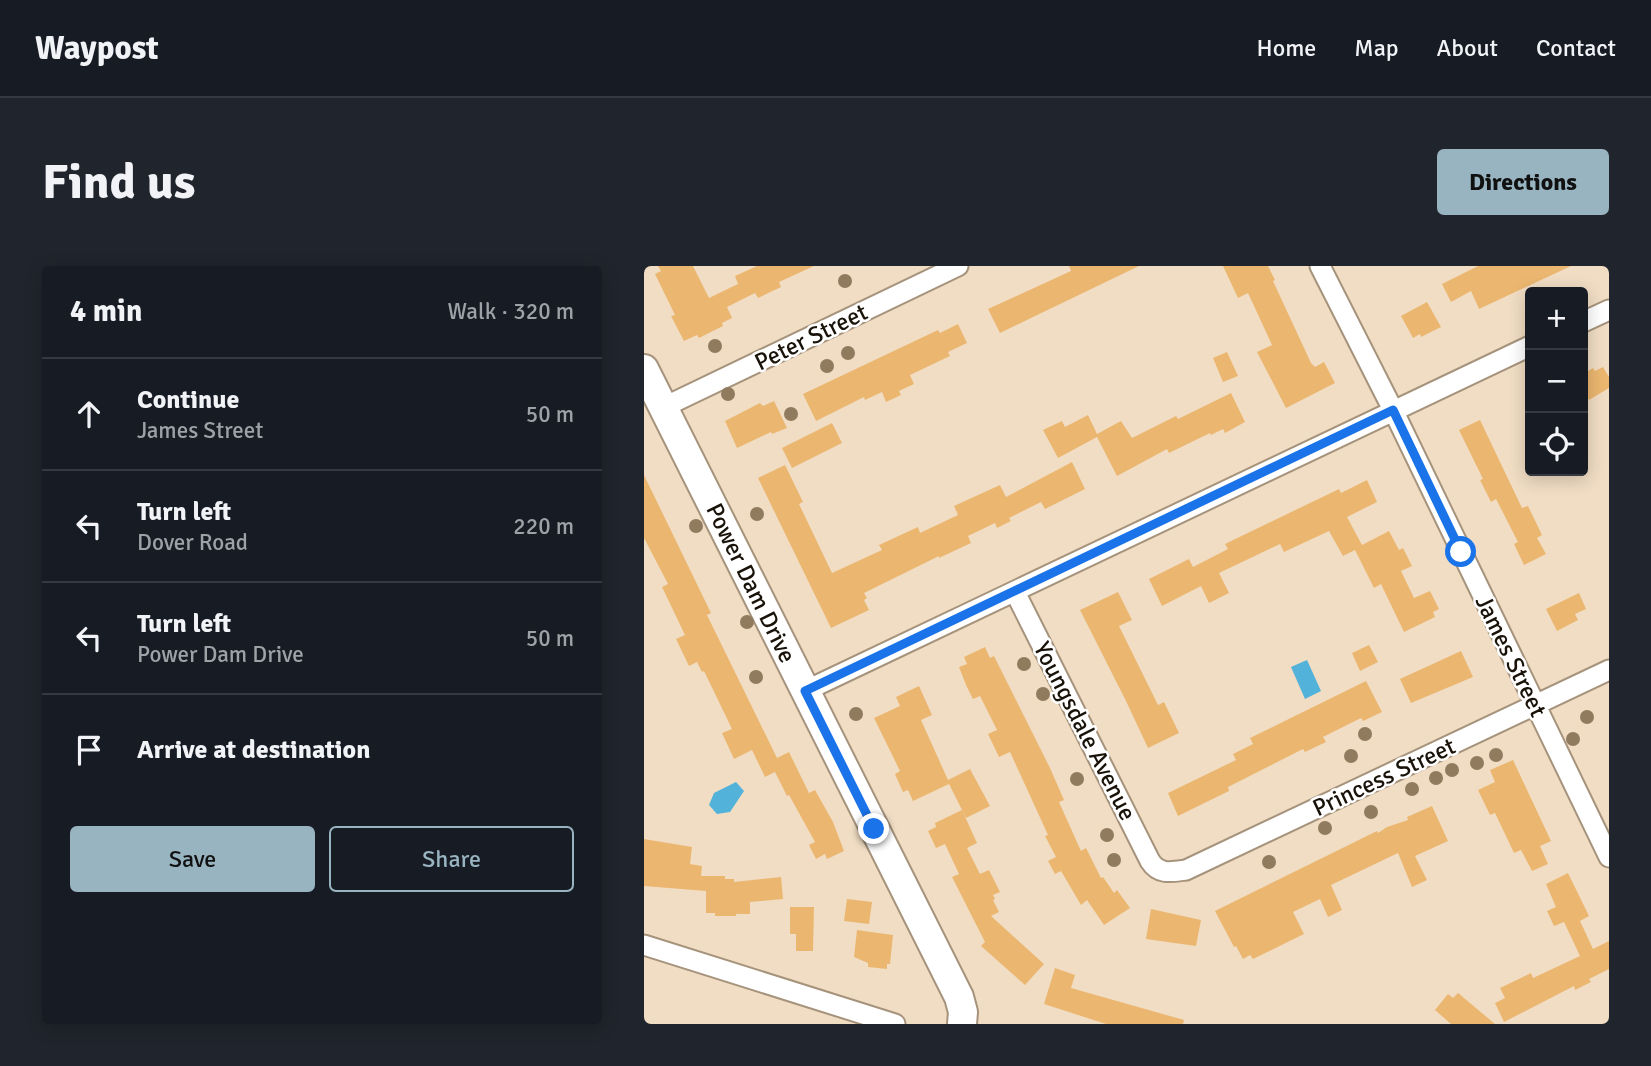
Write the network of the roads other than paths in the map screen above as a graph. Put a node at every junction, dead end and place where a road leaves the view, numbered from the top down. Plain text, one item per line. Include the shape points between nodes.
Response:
1 (958, 266) edge
2 (1320, 266) edge
3 (1609, 310) edge
4 (1588, 320) edge
5 (1525, 348) edge
6 (644, 369) edge
7 (664, 407) junction
8 (1393, 410) junction
9 (1015, 592) junction
10 (1609, 670) edge
11 (805, 691) junction
12 (1535, 706) junction
13 (1609, 857) edge
14 (1155, 869) joint
15 (644, 945) edge
16 (895, 1024) edge
17 (962, 1024) edge

1 - 7 street, Peter Street
2 - 8 street, James Street
3 - 4 street
5 - 8 street
6 - 7 main road, Power Dam Drive
7 - 11 main road, Power Dam Drive
8 - 9 street
8 - 12 street, James Street
9 - 11 street
9 - 14 street, Youngsdale Avenue
10 - 12 street, Princess Street
11 - 17 main road, Power Dam Drive via 959,998
12 - 13 street, James Street
12 - 14 street, Princess Street via 1186,870
15 - 16 street

